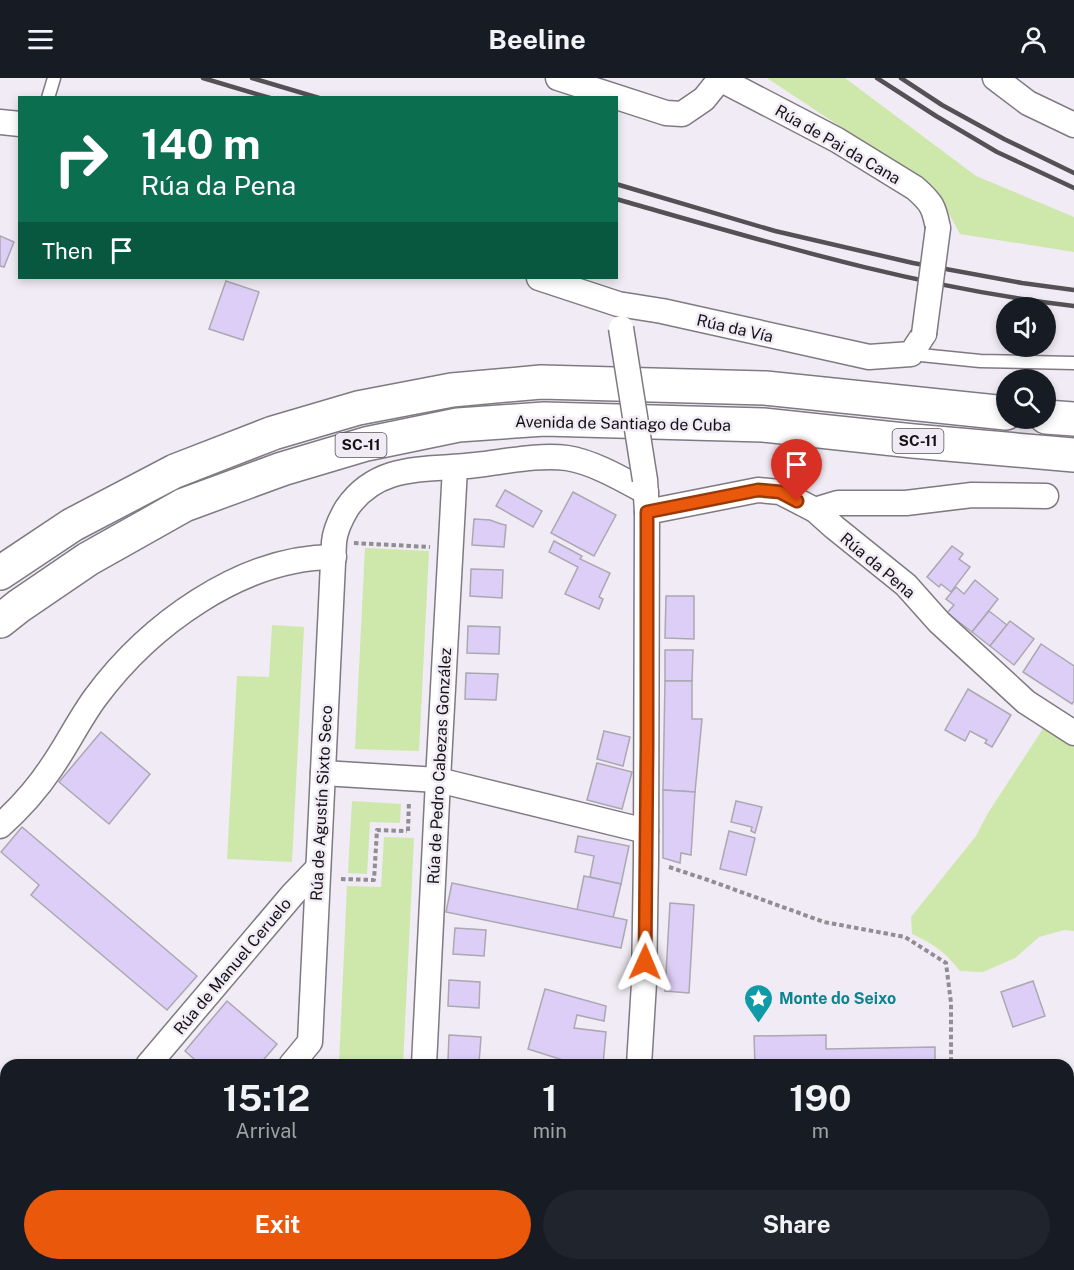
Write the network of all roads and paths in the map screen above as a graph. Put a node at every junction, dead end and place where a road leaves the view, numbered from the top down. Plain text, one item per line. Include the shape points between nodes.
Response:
1 (54, 78) edge
2 (558, 78) edge
3 (995, 78) edge
4 (719, 79) edge
5 (49, 96) edge
6 (614, 96) edge
7 (618, 97) edge
8 (0, 122) edge
9 (18, 124) edge
10 (1074, 125) edge
11 (542, 279) edge
12 (618, 304) junction
13 (911, 354) junction
14 (1074, 363) edge
15 (996, 412) edge
16 (1056, 418) edge
17 (1074, 419) edge
18 (1074, 455) edge
19 (455, 468) junction
20 (646, 495) junction
21 (1046, 496) dead end
22 (815, 510) junction
23 (342, 545) junction
24 (434, 547) dead end
25 (0, 573) edge
26 (0, 621) edge
27 (1074, 733) edge
28 (323, 773) junction
29 (438, 780) junction
30 (409, 798) dead end
31 (0, 826) edge
32 (407, 831) junction
33 (646, 831) junction
34 (418, 832) dead end
35 (646, 860) junction
36 (318, 868) junction
37 (341, 879) dead end
38 (153, 1059) edge
39 (296, 1059) edge
40 (424, 1059) edge
41 (639, 1059) edge
42 (951, 1059) edge

1 - 5 lane
2 - 6 street
3 - 10 street via 1028,103
4 - 7 street via 704,99 682,114 666,113
4 - 13 street, Rúa de Pai da Cana, bridge via 837,140 915,188 934,209 938,228 924,334
8 - 9 street
11 - 12 street, Rúa da Vía
12 - 13 street, Rúa da Vía via 869,357
12 - 20 street, bridge
13 - 14 lane via 980,361
15 - 25 highway, SC-11 via 765,388 541,382 452,390 358,408 273,432 175,471 72,525
16 - 17 highway
18 - 26 highway, Avenida de Santiago de Cuba / SC-11 via 763,425 544,418 458,425 366,444 282,469 184,506 88,558
19 - 20 street via 569,458 600,469
19 - 23 street via 395,474 367,486 345,513
19 - 29 street, Rúa de Pedro Cabezas González
20 - 22 street, Rúa da Pena via 758,490 780,492
20 - 33 street
21 - 22 street via 972,495 906,503 838,503
22 - 27 street, Rúa da Pena via 906,585 939,622 1026,702
23 - 24 path
23 - 28 street, Rúa de Agustín Sixto Seco
23 - 31 street via 313,557 279,564 221,589 167,622 107,682 51,769
28 - 29 street
28 - 36 street, Rúa de Agustín Sixto Seco
29 - 33 street
29 - 40 street, Rúa de Pedro Cabezas González
30 - 32 path
32 - 34 path
32 - 37 path via 377,830 374,880
33 - 35 street
35 - 41 street
35 - 42 path via 824,922 905,937 946,963
36 - 38 street, Rúa de Manuel Ceruelo
36 - 39 street, Rúa de Agustín Sixto Seco via 310,1042

